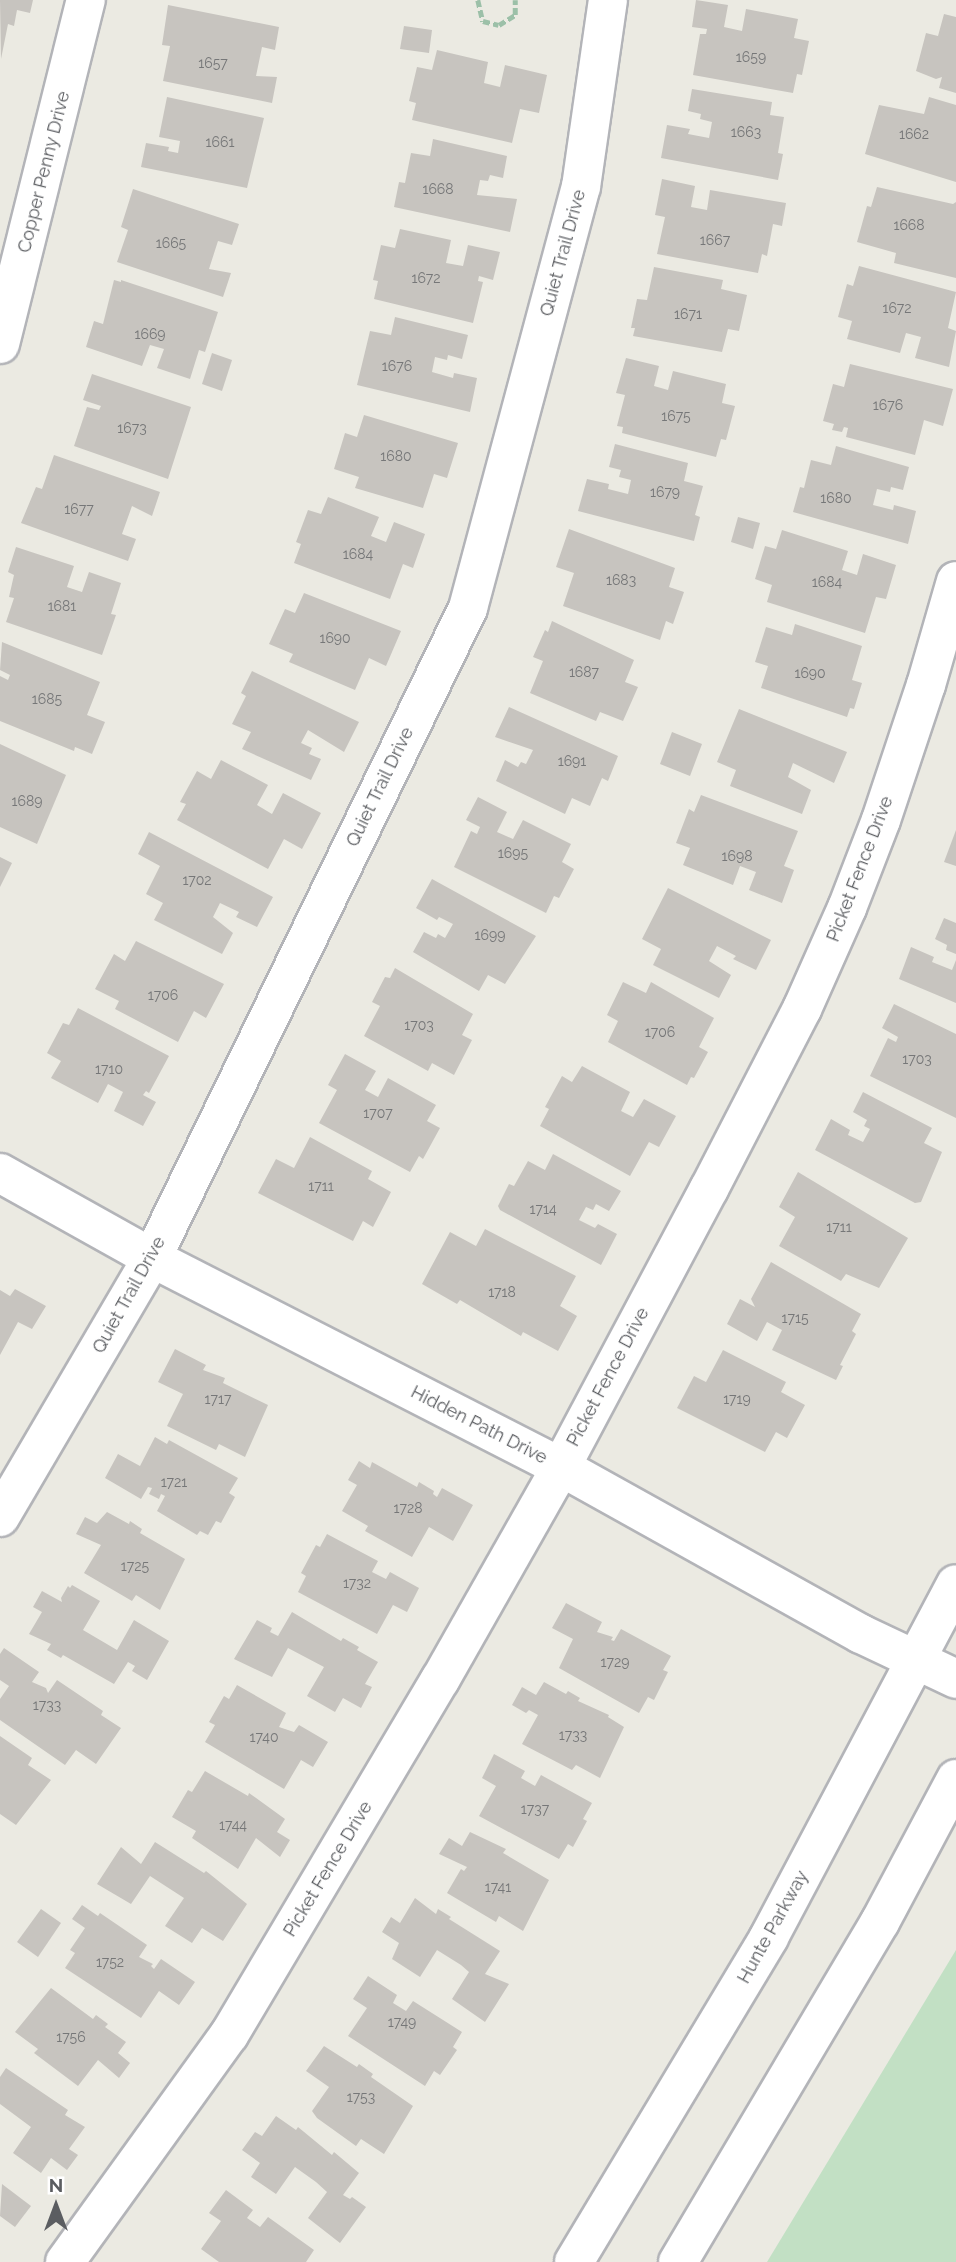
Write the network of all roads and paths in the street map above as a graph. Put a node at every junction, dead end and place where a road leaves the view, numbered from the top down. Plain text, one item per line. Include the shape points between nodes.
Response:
1 (86, 0) edge
2 (478, 0) edge
3 (515, 0) edge
4 (608, 0) edge
5 (0, 344) edge
6 (956, 580) edge
7 (0, 1173) edge
8 (152, 1258) junction
9 (561, 1467) junction
10 (0, 1517) edge
11 (956, 1584) edge
12 (917, 1658) junction
13 (956, 1679) edge
14 (956, 1779) edge
15 (65, 2262) edge
16 (574, 2262) edge
17 (678, 2262) edge

1 - 5 street, Copper Penny Drive
2 - 3 path via 483,21 499,25 515,15
4 - 8 street, Quiet Trail Drive via 581,187 468,608
6 - 9 street, Picket Fence Drive via 881,820 802,1009
7 - 8 street, Hidden Path Drive
8 - 9 street, Hidden Path Drive
8 - 10 street, Quiet Trail Drive
9 - 12 street, Hidden Path Drive via 844,1626
9 - 15 street, Picket Fence Drive via 440,1681 229,2035
11 - 12 street, Hunte Parkway
12 - 13 street, Hidden Path Drive
12 - 16 street, Hunte Parkway via 769,1937
14 - 17 street via 880,1922

